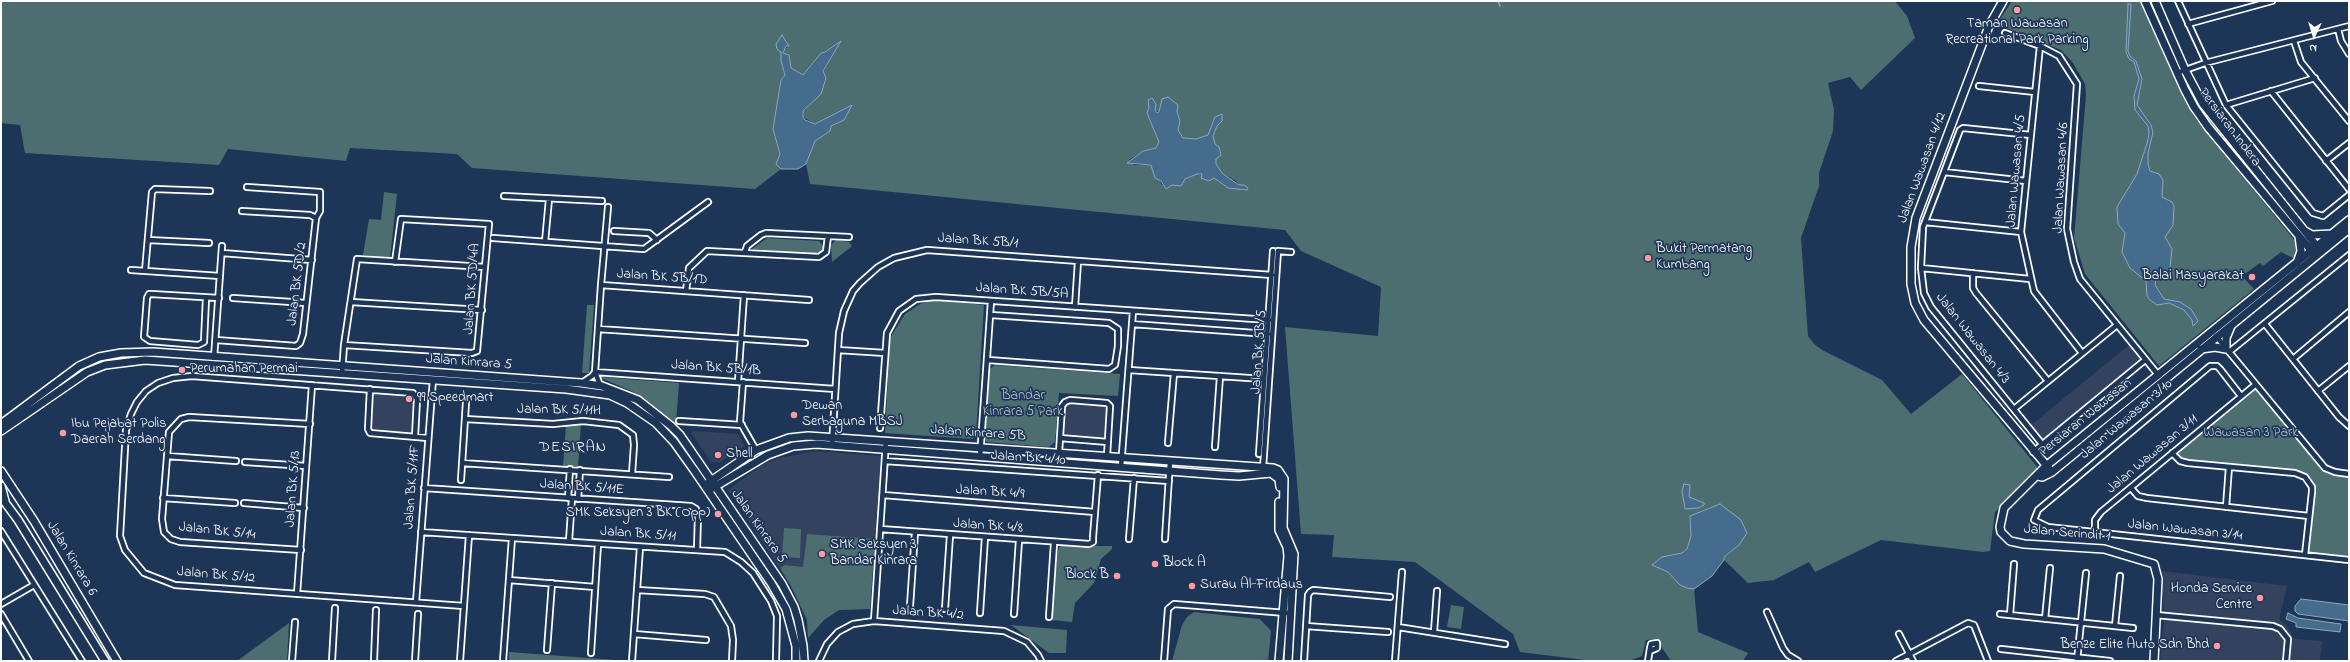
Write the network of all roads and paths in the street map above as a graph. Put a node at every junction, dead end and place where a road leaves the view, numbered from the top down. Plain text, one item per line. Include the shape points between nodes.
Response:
1 (2003, 1) edge
2 (2145, 1) edge
3 (2155, 1) edge
4 (2178, 1) edge
5 (2272, 1) edge
6 (2188, 24) junction
7 (2349, 26) edge
8 (2338, 29) junction
9 (2005, 33) dead end
10 (2294, 41) junction
11 (2040, 46) junction
12 (2349, 54) edge
13 (2206, 63) junction
14 (2185, 70) junction
15 (2177, 73) junction
16 (2315, 78) junction
17 (1979, 86) dead end
18 (2271, 91) junction
19 (2035, 92) junction
20 (2226, 104) junction
21 (2349, 121) edge
22 (2031, 135) junction
23 (2349, 143) edge
24 (2326, 161) junction
25 (1944, 172) junction
26 (2026, 181) junction
27 (247, 187) dead end
28 (2349, 189) edge
29 (210, 191) dead end
30 (2349, 195) edge
31 (504, 196) dead end
32 (548, 199) junction
33 (602, 201) dead end
34 (708, 202) dead end
35 (608, 206) dead end
36 (242, 211) dead end
37 (316, 218) junction
38 (2349, 220) edge
39 (1925, 222) junction
40 (2349, 229) edge
41 (614, 231) dead end
42 (2021, 232) junction
43 (2333, 233) junction
44 (2302, 234) junction
45 (828, 236) junction
46 (493, 238) dead end
47 (849, 238) dead end
48 (148, 240) junction
49 (658, 240) junction
50 (545, 242) junction
51 (209, 244) dead end
52 (222, 246) dead end
53 (604, 246) junction
54 (1274, 251) dead end
55 (745, 252) junction
56 (1291, 252) dead end
57 (2317, 252) junction
58 (222, 253) junction
59 (2349, 255) edge
60 (312, 260) junction
61 (1078, 261) junction
62 (395, 262) junction
63 (2294, 266) junction
64 (485, 267) junction
65 (1921, 268) junction
66 (131, 270) dead end
67 (145, 271) junction
68 (1973, 273) junction
69 (1272, 274) junction
70 (220, 276) junction
71 (2030, 279) junction
72 (601, 285) junction
73 (686, 291) junction
74 (744, 295) junction
75 (206, 298) junction
76 (219, 298) junction
77 (233, 298) dead end
78 (809, 300) dead end
79 (991, 301) junction
80 (350, 302) junction
81 (306, 303) junction
82 (1075, 307) junction
83 (482, 310) junction
84 (1133, 312) junction
85 (2349, 312) edge
86 (991, 315) junction
87 (2226, 318) junction
88 (1269, 320) junction
89 (1132, 324) junction
90 (2117, 324) junction
91 (2232, 324) junction
92 (2265, 324) junction
93 (598, 329) junction
94 (1268, 334) junction
95 (2216, 336) junction
96 (741, 339) junction
97 (216, 340) junction
98 (805, 343) dead end
99 (344, 345) junction
100 (2199, 346) junction
101 (838, 350) junction
102 (2227, 351) junction
103 (885, 353) junction
104 (2082, 353) junction
105 (214, 358) junction
106 (2293, 359) junction
107 (988, 360) junction
108 (2145, 360) junction
109 (203, 363) junction
110 (227, 365) junction
111 (2348, 368) edge
112 (342, 370) junction
113 (1129, 370) junction
114 (595, 372) junction
115 (1174, 373) junction
116 (433, 376) junction
117 (1220, 376) junction
118 (2162, 378) junction
119 (1264, 379) junction
120 (2048, 381) junction
121 (740, 382) junction
122 (580, 383) junction
123 (312, 385) junction
124 (2255, 385) junction
125 (602, 386) junction
126 (370, 389) junction
127 (835, 389) junction
128 (2318, 391) junction
129 (2242, 396) junction
130 (466, 402) dead end
131 (2014, 409) junction
132 (465, 419) junction
133 (679, 421) dead end
134 (1, 424) edge
135 (310, 424) junction
136 (742, 425) junction
137 (2349, 426) edge
138 (880, 428) dead end
139 (1, 432) edge
140 (415, 437) junction
141 (832, 437) junction
142 (428, 438) junction
143 (1060, 438) junction
144 (886, 441) junction
145 (1108, 442) junction
146 (1168, 443) dead end
147 (2042, 444) junction
148 (832, 446) junction
149 (1215, 447) dead end
150 (980, 448) junction
151 (756, 450) junction
152 (886, 450) junction
153 (2033, 452) junction
154 (1059, 453) junction
155 (2172, 453) junction
156 (1259, 454) dead end
157 (167, 456) junction
158 (1107, 456) junction
159 (980, 457) junction
160 (1121, 457) junction
161 (236, 461) dead end
162 (885, 461) junction
163 (1170, 461) junction
164 (245, 462) dead end
165 (462, 463) junction
166 (306, 466) junction
167 (2046, 466) junction
168 (1121, 467) junction
169 (2229, 467) junction
170 (703, 468) junction
171 (570, 470) junction
172 (578, 470) junction
173 (1169, 470) junction
174 (1263, 470) junction
175 (1, 471) edge
176 (2052, 472) junction
177 (632, 474) junction
178 (2349, 474) edge
179 (1098, 475) junction
180 (2038, 476) junction
181 (669, 477) dead end
182 (723, 477) junction
183 (1134, 478) junction
184 (461, 480) dead end
185 (1169, 481) junction
186 (1, 486) edge
187 (710, 486) junction
188 (424, 488) junction
189 (2131, 488) junction
190 (882, 496) junction
191 (163, 498) junction
192 (570, 498) junction
193 (578, 499) junction
194 (723, 499) junction
195 (3, 500) edge
196 (235, 503) dead end
197 (244, 504) dead end
198 (2226, 507) junction
199 (304, 508) junction
200 (1095, 512) junction
201 (2310, 516) junction
202 (2040, 524) joint
203 (880, 529) junction
204 (1, 531) edge
205 (421, 532) junction
206 (915, 532) junction
207 (2095, 532) junction
208 (469, 535) junction
209 (950, 535) junction
210 (985, 537) junction
211 (512, 538) junction
212 (1129, 539) dead end
213 (1165, 539) dead end
214 (1019, 540) junction
215 (569, 541) junction
216 (1054, 543) junction
217 (598, 544) junction
218 (640, 547) junction
219 (300, 550) junction
220 (697, 550) junction
221 (2304, 555) junction
222 (2349, 560) edge
223 (2014, 564) dead end
224 (2050, 568) dead end
225 (1402, 572) dead end
226 (2086, 573) dead end
227 (2120, 576) dead end
228 (509, 580) junction
229 (552, 584) junction
230 (34, 585) junction
231 (595, 587) junction
232 (637, 590) junction
233 (1438, 591) dead end
234 (298, 594) junction
235 (1390, 597) dead end
236 (416, 602) junction
237 (1, 604) edge
238 (464, 606) junction
239 (910, 606) dead end
240 (335, 608) dead end
241 (945, 609) dead end
242 (376, 610) dead end
243 (1766, 612) dead end
244 (980, 613) dead end
245 (1282, 613) junction
246 (1, 614) edge
247 (418, 614) dead end
248 (1014, 614) dead end
249 (1291, 614) junction
250 (2000, 614) dead end
251 (2010, 615) junction
252 (2156, 615) junction
253 (1049, 617) dead end
254 (2045, 619) junction
255 (2, 620) edge
256 (874, 621) junction
257 (295, 622) dead end
258 (2080, 623) junction
259 (1306, 626) junction
260 (2115, 626) junction
261 (1398, 627) junction
262 (2132, 628) dead end
263 (1388, 632) dead end
264 (1434, 632) junction
265 (634, 634) junction
266 (1899, 634) dead end
267 (706, 640) dead end
268 (1505, 644) dead end
269 (2001, 649) dead end
270 (546, 650) dead end
271 (1650, 651) dead end
272 (591, 654) dead end
273 (1909, 654) junction
274 (1788, 655) junction
275 (28, 659) edge
276 (2077, 659) edge
277 (1986, 660) edge
278 (21, 661) edge
279 (82, 661) edge
280 (104, 661) edge
281 (117, 661) edge
282 (292, 661) edge
283 (332, 661) edge
284 (374, 661) edge
285 (415, 661) edge
286 (460, 661) edge
287 (503, 661) edge
288 (632, 661) edge
289 (732, 661) edge
290 (776, 661) edge
291 (796, 661) edge
292 (804, 661) edge
293 (819, 661) edge
294 (1041, 661) edge
295 (1164, 661) edge
296 (1278, 661) edge
297 (1288, 661) edge
298 (1304, 661) edge
299 (1395, 661) edge
300 (1648, 661) edge
301 (1785, 661) edge
302 (1798, 661) edge
303 (1896, 661) edge
304 (1912, 661) edge
305 (2110, 661) edge
306 (2154, 661) edge
307 (2286, 661) edge

1 - 153 main road, Jalan Wawasan 4/12 via 1989,26 1916,218 1910,274 1916,303 1924,320
2 - 15 main road, Persiaran Indera
3 - 14 main road, Persiaran Indera
4 - 6 street
5 - 6 street
6 - 13 street
7 - 8 street
8 - 10 street
8 - 12 street via 2340,41
9 - 11 street, Jalan Wawasan 4/6
10 - 13 street
10 - 16 street via 2301,62
11 - 19 street, Jalan Wawasan 4/5
11 - 90 street, Jalan Wawasan 4/6 via 2059,56 2077,84 2067,234 2080,279
13 - 14 street
13 - 20 street
14 - 15 street
14 - 44 main road, Persiaran Indera via 2203,104
15 - 44 main road, Persiaran Indera via 2184,90 2208,127
16 - 18 street
16 - 21 street
17 - 19 street
18 - 20 street
18 - 24 street
19 - 22 street, Jalan Wawasan 4/5
20 - 30 street via 2313,214 2320,217 2326,214
22 - 25 street, Jalan Wawasan 4/3 via 1963,128 1958,133
22 - 26 street, Jalan Wawasan 4/5
23 - 24 street
24 - 28 street
25 - 26 street
25 - 39 street, Jalan Wawasan 4/3
26 - 42 street, Jalan Wawasan 4/5
27 - 37 street, Jalan BK 5D/2 via 320,192 320,211
29 - 48 street via 155,189 152,192
31 - 32 street
32 - 33 street
32 - 50 street
34 - 49 street
35 - 53 street
36 - 37 street via 310,215
37 - 60 street, Jalan BK 5D/2
38 - 43 main road, Persiaran Wawasan
39 - 42 street
39 - 65 street, Jalan Wawasan 4/3 via 1921,239
40 - 57 main road, Persiaran Wawasan
41 - 49 street via 648,233
42 - 71 street, Jalan Wawasan 4/5
43 - 44 main road
43 - 57 main road, Persiaran Wawasan
44 - 57 main road, Persiaran Indera
44 - 63 main road via 2301,251
45 - 47 street
45 - 55 street via 766,233 748,246
45 - 55 street via 826,252 819,258
46 - 50 street
48 - 51 street
48 - 67 street
49 - 53 street via 644,249
50 - 53 street
52 - 58 street
53 - 72 street
54 - 69 street, Jalan BK 5B/5
55 - 73 street via 707,250 689,268
56 - 174 street, Jalan BK 5B/5 via 1278,251
57 - 63 main road, Persiaran Wawasan
57 - 91 main road, Persiaran Wawasan
58 - 60 street
58 - 70 street
59 - 92 street
60 - 81 street, Jalan BK 5D/2
61 - 69 street, Jalan BK 5B/1
61 - 82 street
61 - 101 street, Jalan BK 5B/1 via 927,250 894,258 878,267 853,291 841,322
62 - 64 street
62 - 64 street, Jalan BK 5D/4A via 400,221 417,219 489,224
62 - 80 street via 356,260
63 - 87 main road, Persiaran Wawasan
64 - 83 street, Jalan BK 5D/4A
65 - 68 street
65 - 131 street, Jalan Wawasan 4/3 via 1924,293 1931,307
66 - 67 street
67 - 70 street
68 - 71 street
68 - 120 street via 1973,288 1976,293
69 - 88 street, Jalan BK 5B/5
70 - 76 street
71 - 104 street, Jalan Wawasan 4/5 via 2041,302
72 - 73 street, Jalan BK 5B/1D
72 - 93 street, Jalan BK 5B/1D
73 - 74 street, Jalan BK 5B/1D
74 - 78 street, Jalan BK 5B/1D
74 - 96 street
75 - 75 street via 149,294 144,337 150,341 198,345 204,342
75 - 76 street
76 - 97 street
77 - 81 street
79 - 82 street, Jalan BK 5B/5A
79 - 86 street
79 - 103 street, Jalan BK 5B/5A via 936,297 916,299 894,317 887,333
80 - 83 street
80 - 99 street
81 - 97 street, Jalan BK 5D/2 via 302,340 296,346
82 - 84 street, Jalan BK 5B/5A
83 - 99 street, Jalan BK 5D/4A via 480,346 475,353
84 - 88 street, Jalan BK 5B/5A
84 - 89 street
85 - 106 street
86 - 107 street
86 - 107 street via 1109,323 1118,329 1118,346 1115,365 1109,368
87 - 95 main road
87 - 100 main road, Persiaran Wawasan
88 - 94 street, Jalan BK 5B/5
89 - 94 street
89 - 113 street
90 - 104 street
90 - 108 street, Jalan Wawasan 4/6
91 - 95 main road, Persiaran Wawasan
91 - 102 main road via 2228,330
92 - 102 street
92 - 106 street
93 - 96 street
93 - 114 street, Jalan BK 5B/1D
94 - 119 street, Jalan BK 5B/5
95 - 100 main road, Persiaran Wawasan via 2208,336
95 - 102 street
96 - 98 street
96 - 121 street
97 - 105 street
99 - 112 street
100 - 102 main road
100 - 118 main road, Persiaran Wawasan
101 - 103 street
101 - 127 street, Jalan BK 5B/1
102 - 124 street
103 - 138 street, Jalan BK 5B/5A
104 - 120 street
105 - 109 main road
105 - 110 main road
105 - 112 main road, Jalan Kinrara 5
105 - 134 main road, Jalan Kinrara 5 via 153,352 121,353 100,357 79,366
106 - 128 street
107 - 150 street
108 - 118 street, Jalan Wawasan 4/6
108 - 147 street
109 - 110 main road, Jalan Kinrara 5
109 - 139 main road, Jalan Kinrara 5 via 145,360 105,365 70,382
110 - 112 main road, Jalan Kinrara 5
111 - 128 street
112 - 116 main road, Jalan Kinrara 5
113 - 115 street
113 - 160 street
114 - 121 street, Jalan BK 5B/1B
114 - 122 street
114 - 125 street via 598,383
115 - 117 street
115 - 146 street
116 - 122 main road, Jalan Kinrara 5
116 - 142 street, Jalan BK 5/11F
116 - 187 main road, Jalan Kinrara 5 via 610,395 627,403 656,423
117 - 119 street
117 - 149 street
118 - 167 main road, Persiaran Wawasan
118 - 176 main road, Persiaran Wawasan
119 - 156 street, Jalan BK 5B/5
120 - 131 street
121 - 127 street, Jalan BK 5B/1B
121 - 136 street
122 - 125 main road, Jalan Kinrara 5
123 - 126 street, Jalan BK 5/12
123 - 135 street, Jalan BK 5/13
123 - 234 street, Jalan BK 5/12 via 192,376 158,383 146,391 131,414 126,430 124,454 120,536 125,550 144,573 175,585
124 - 129 street, Jalan Wawasan 3/11
124 - 178 street via 2325,468
125 - 170 main road, Jalan Kinrara 5 via 638,400 660,417 680,435
126 - 140 street, Jalan BK 5/12 via 416,394
126 - 140 street via 370,433
127 - 141 street, Jalan BK 5B/1
128 - 137 street
129 - 155 street, Jalan Wawasan 3/11
129 - 202 street, Jalan Wawasan 3/10 via 2217,366 2210,366 2038,510 2034,520
130 - 132 street
131 - 147 street, Jalan Wawasan 4/3
132 - 165 street
132 - 177 street, Jalan BK 5/11H via 553,424 582,421 619,425 633,435
133 - 136 street
135 - 157 street, Jalan BK 5/14 via 189,417 181,419 169,432
135 - 166 street, Jalan BK 5/13
136 - 151 street
140 - 142 street
141 - 144 main road, Jalan Kinrara 5B
141 - 148 street, Jalan BK 5B/1
141 - 151 main road, Jalan Kinrara 5B via 794,438
142 - 188 street, Jalan BK 5/11F
143 - 145 street
143 - 145 street via 1063,404 1070,400 1086,401 1107,403 1110,406
143 - 154 street
144 - 150 main road, Jalan Kinrara 5B
144 - 152 street
145 - 158 street
147 - 153 street
148 - 152 main road, Jalan Kinrara 5B
148 - 182 main road, Jalan Kinrara 5B via 805,445 780,450
150 - 154 main road, Jalan Kinrara 5B
150 - 159 street
151 - 182 main road, Jalan Kinrara 5B
152 - 159 main road, Jalan Kinrara 5B
152 - 162 street
153 - 167 main road, Jalan Wawasan 4/12
154 - 158 main road, Jalan Kinrara 5B
155 - 169 street via 2184,462
155 - 189 street, Jalan Wawasan 3/11
157 - 161 street
157 - 191 street, Jalan BK 5/14
158 - 160 main road, Jalan Kinrara 5B
159 - 168 main road, Jalan Kinrara 5B
160 - 163 main road, Jalan Kinrara 5B
160 - 168 street
162 - 179 street, Jalan BK 4/10
162 - 190 street
163 - 173 street
163 - 174 main road, Jalan Kinrara 5B
164 - 166 street
165 - 171 street
165 - 184 street
166 - 199 street, Jalan BK 5/13
167 - 176 main road, Jalan Wawasan 4/12
167 - 180 main road, Persiaran Wawasan
168 - 173 main road, Jalan Kinrara 5B
169 - 198 street
169 - 201 street via 2295,473 2305,477 2312,487
170 - 182 main road
170 - 187 main road, Jalan Kinrara 5
171 - 172 street
171 - 192 street
172 - 177 street
172 - 193 street
173 - 174 main road, Jalan Kinrara 5B via 1239,476
173 - 185 street
174 - 245 main road via 1276,475 1280,483 1278,522 1288,556
174 - 249 main road via 1278,470 1284,479 1283,528 1294,554
175 - 281 main road, Jalan Kinrara 6 via 34,521
176 - 180 main road, Persiaran Wawasan
177 - 181 street
179 - 183 street, Jalan BK 4/10
179 - 200 street
180 - 252 main road, Jalan Serindit 1 via 2004,508 2000,527 2004,537 2024,544 2104,549 2154,564 2157,573
182 - 187 main road, Jalan Kinrara 5B
182 - 194 main road
183 - 185 street, Jalan BK 4/10
183 - 212 street
185 - 213 street
186 - 195 main road
187 - 194 main road, Jalan Kinrara 5
187 - 291 main road, Jalan Kinrara 5 via 786,609 796,646
188 - 192 street, Jalan BK 5/11E
188 - 205 street, Jalan BK 5/11F
189 - 198 street via 2143,497
189 - 207 street, Jalan Wawasan 3/11 via 2097,516
190 - 200 street, Jalan BK 4/9
190 - 203 street
191 - 196 street
191 - 219 street, Jalan BK 5/14 via 164,532 171,539 180,542
192 - 193 street, Jalan BK 5/11E
192 - 215 street
193 - 220 street, Jalan BK 5/11E via 691,506 696,509 698,515
194 - 292 main road, Jalan Kinrara 5 via 782,584 794,607 804,646
195 - 280 main road, Jalan Kinrara 6 via 18,520
197 - 199 street
198 - 201 street
199 - 219 street, Jalan BK 5/13
200 - 216 street, Jalan BK 4/8 via 1093,542 1086,545
201 - 221 street
202 - 207 street, Jalan Wawasan 3/14
203 - 206 street, Jalan BK 4/8
203 - 256 street
204 - 230 street
205 - 208 street, Jalan BK 5/11
205 - 236 street, Jalan BK 5/11F
206 - 209 street, Jalan BK 4/8
206 - 239 street
207 - 221 street, Jalan Wawasan 3/14
208 - 211 street, Jalan BK 5/11
208 - 238 street
209 - 210 street, Jalan BK 4/8
209 - 241 street
210 - 214 street, Jalan BK 4/8
210 - 244 street
211 - 215 street, Jalan BK 5/11
211 - 228 street
214 - 216 street, Jalan BK 4/8
214 - 248 street
215 - 217 street, Jalan BK 5/11
216 - 253 street
217 - 218 street, Jalan BK 5/11
217 - 231 street
218 - 220 street, Jalan BK 5/11
218 - 232 street
219 - 234 street, Jalan BK 5/13
220 - 290 street, Jalan BK 5/11 via 725,552 753,573 771,601 777,616
221 - 222 street, Jalan Wawasan 3/14
223 - 251 street
224 - 254 street
225 - 261 street
226 - 258 street
227 - 260 street
228 - 229 street
228 - 287 street
229 - 231 street
229 - 270 street
230 - 237 street
230 - 279 street
231 - 272 street
232 - 265 street
232 - 289 street via 705,594 714,597 731,626
233 - 264 street
234 - 236 street, Jalan BK 5/12
235 - 259 street via 1312,590 1308,595
236 - 238 street, Jalan BK 5/12
238 - 286 street
240 - 283 street
242 - 284 street
243 - 274 street
245 - 249 street
245 - 295 street via 1174,604 1168,609
245 - 296 main road
246 - 255 street
247 - 285 street
249 - 297 main road
250 - 251 street
251 - 254 street
252 - 306 main road, Jalan Serindit 1
252 - 307 street via 2274,626 2288,639
254 - 258 street
255 - 275 street
256 - 293 street, Jalan BK 4/2 via 853,624 838,632 827,644
256 - 294 street, Jalan BK 4/2 via 1004,632 1027,642
257 - 282 street
258 - 260 street
258 - 276 street
259 - 263 street
259 - 298 street
260 - 262 street
261 - 264 street
261 - 299 street
264 - 268 street
265 - 267 street
265 - 288 street
266 - 273 street
269 - 276 street
271 - 300 street
273 - 277 street via 1968,623 1974,625
273 - 303 street
273 - 304 street
274 - 301 street
274 - 302 street
275 - 278 street
276 - 305 street

